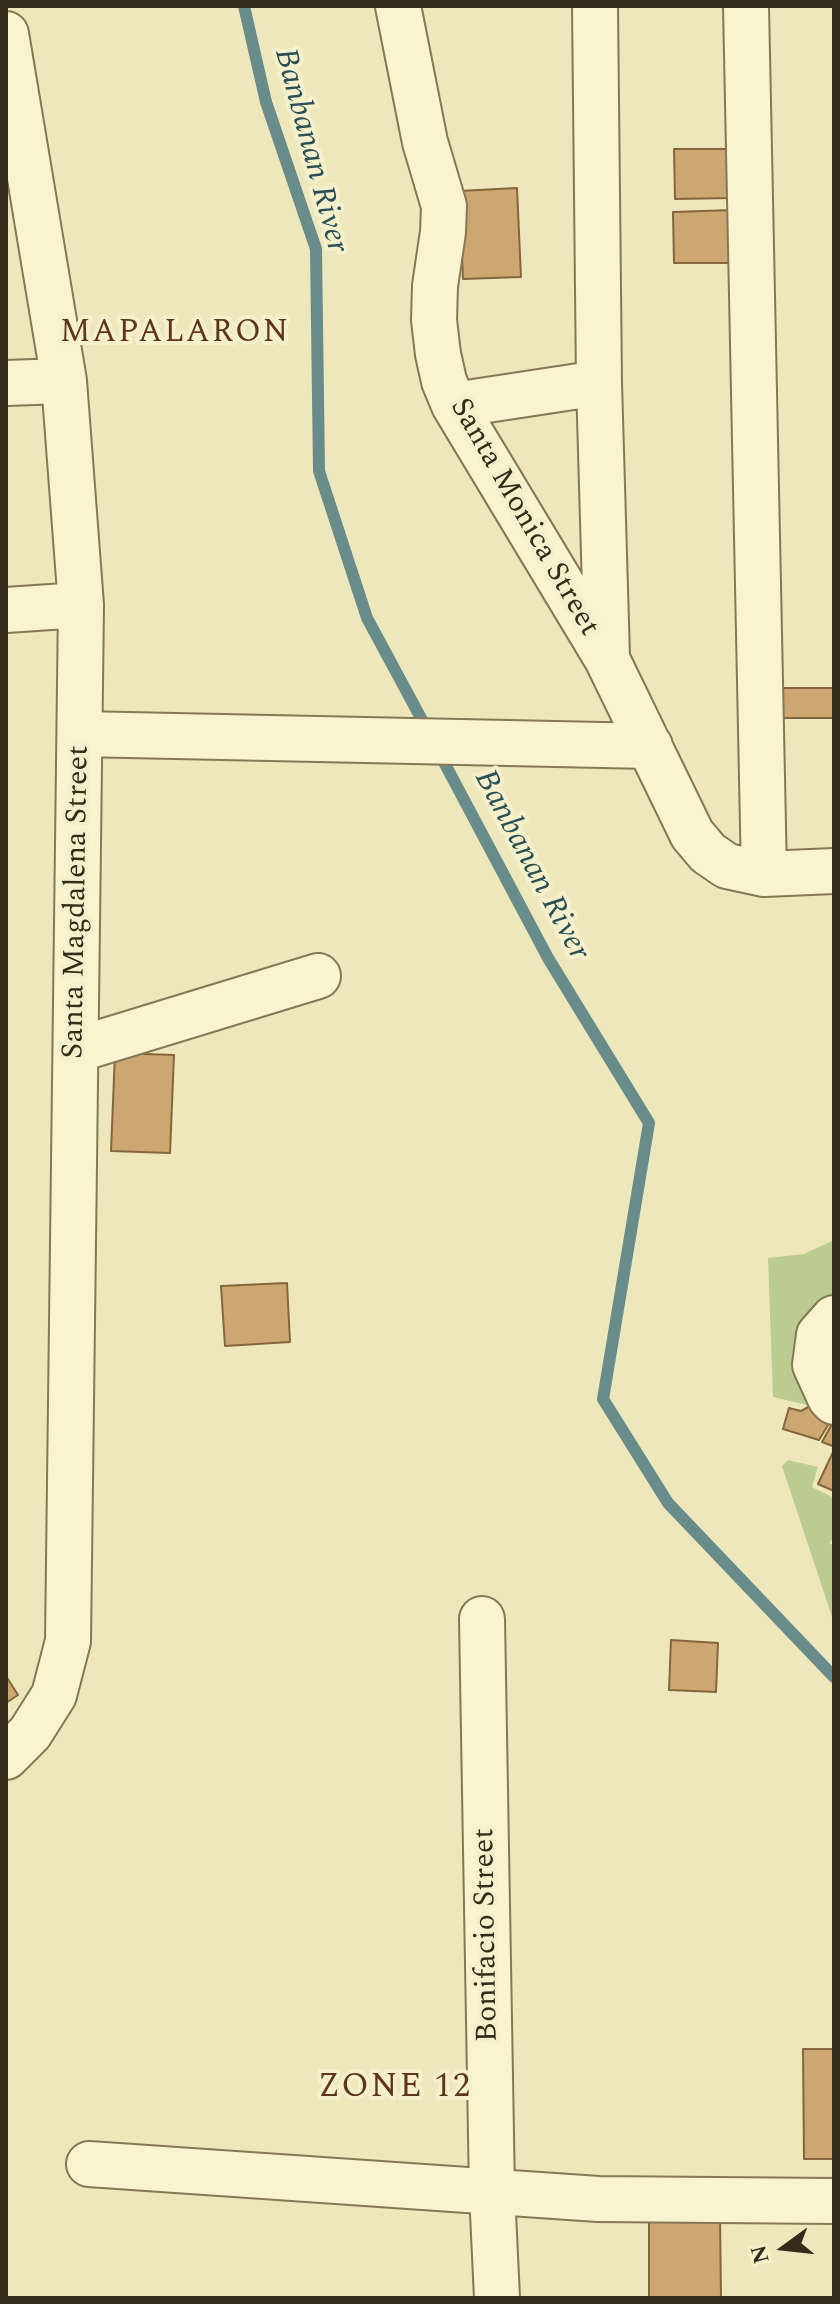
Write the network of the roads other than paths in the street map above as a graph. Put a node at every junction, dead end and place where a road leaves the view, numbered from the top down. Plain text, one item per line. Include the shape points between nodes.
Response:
1 (398, 6) edge
2 (595, 6) edge
3 (746, 6) edge
4 (6, 34) edge
5 (20, 205) edge
6 (64, 381) junction
7 (6, 383) edge
8 (599, 383) junction
9 (454, 405) junction
10 (81, 605) junction
11 (6, 610) edge
12 (607, 659) junction
13 (80, 734) junction
14 (650, 746) junction
15 (834, 871) edge
16 (764, 874) junction
17 (318, 976) dead end
18 (76, 1050) junction
19 (834, 1318) edge
20 (834, 1402) edge
21 (482, 1619) dead end
22 (6, 1757) edge
23 (89, 2164) dead end
24 (492, 2192) junction
25 (834, 2201) edge
26 (497, 2298) edge

1 - 9 street, Santa Monica Street via 425,142 444,206 434,320 444,381
2 - 8 street
3 - 16 street
4 - 5 street, Santa Magdalena Street
5 - 6 street, Santa Magdalena Street
6 - 7 street
6 - 10 street, Santa Magdalena Street
8 - 9 street
8 - 12 street
9 - 12 street, Santa Monica Street
10 - 11 street
10 - 13 street, Santa Magdalena Street
12 - 14 street, Santa Monica Street
13 - 14 street
13 - 18 street, Santa Magdalena Street
14 - 16 street, Santa Monica Street via 692,834 708,853 727,866
15 - 16 street, Santa Monica Street
17 - 18 street
18 - 22 street, Santa Magdalena Street via 68,1641 54,1695 30,1733
19 - 20 street via 819,1335 815,1365
21 - 24 street, Bonifacio Street
23 - 24 street
24 - 25 street via 598,2199
24 - 26 street, Bonifacio Street

